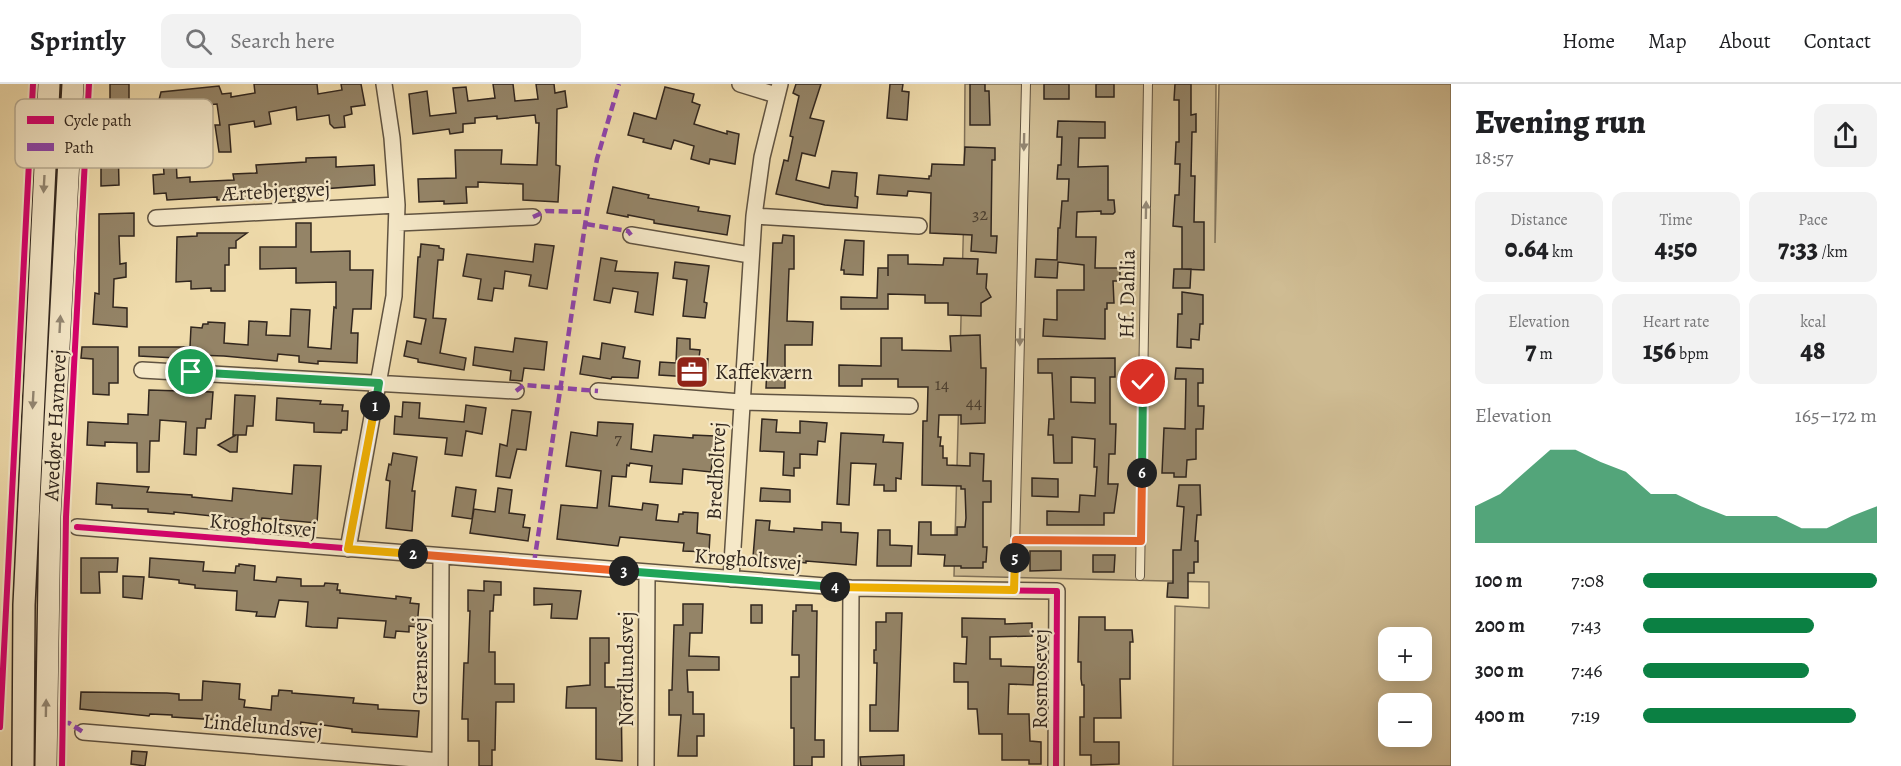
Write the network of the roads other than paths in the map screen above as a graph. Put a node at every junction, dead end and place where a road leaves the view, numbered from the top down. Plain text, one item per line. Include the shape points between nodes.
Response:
1 (49, 84) edge
2 (73, 84) edge
3 (384, 84) edge
4 (740, 84) edge
5 (1026, 84) edge
6 (1148, 84) edge
7 (778, 89) edge
8 (48, 99) edge
9 (72, 99) edge
10 (45, 168) edge
11 (69, 168) edge
12 (397, 205) junction
13 (754, 216) junction
14 (533, 217) dead end
15 (156, 218) dead end
16 (398, 223) junction
17 (919, 226) dead end
18 (631, 236) dead end
19 (750, 255) junction
20 (142, 369) dead end
21 (379, 383) junction
22 (516, 391) dead end
23 (598, 391) dead end
24 (741, 402) junction
25 (910, 406) dead end
26 (77, 527) dead end
27 (1016, 540) junction
28 (1141, 541) junction
29 (348, 549) junction
30 (441, 557) junction
31 (647, 573) junction
32 (1140, 576) dead end
33 (731, 579) junction
34 (851, 588) junction
35 (1014, 590) junction
36 (1057, 591) joint
37 (83, 732) dead end
38 (440, 763) edge
39 (23, 766) edge
40 (46, 766) edge
41 (646, 766) edge
42 (850, 766) edge
43 (1056, 766) edge

1 -> 8 street, Avedøre Havnevej
9 -> 2 street, Avedøre Havnevej
3 - 12 street
4 - 7 street, Bredholtvej
5 -> 27 lane
28 -> 6 lane, Hf. Dahlia
7 - 13 street, Bredholtvej via 762,157
10 -> 39 street, Avedøre Havnevej via 24,604
40 -> 11 street, Avedøre Havnevej via 50,516
12 - 15 street, Ærtebjergvej
12 - 16 street
13 - 17 street
13 - 19 street, Bredholtvej
14 - 16 street
16 - 21 street via 394,296
18 - 19 street
19 - 24 street, Bredholtvej
20 - 21 street
21 - 22 street
21 - 29 street
23 - 24 street, Bredholtvej
24 - 25 street, Bredholtvej
24 - 33 street, Bredholtvej
26 - 29 street, Krogholtsvej
27 - 28 lane
27 - 35 lane
28 - 32 lane, Hf. Dahlia
29 - 30 street, Krogholtsvej
30 - 31 street, Krogholtsvej
30 - 38 street, Grænsevej
31 - 33 street, Krogholtsvej
31 - 41 street, Nordlundsvej
33 - 34 street, Krogholtsvej
34 - 35 street, Krogholtsvej
34 - 42 street
35 - 36 street, Krogholtsvej
36 - 43 street, Rosmosevej
37 - 38 street, Lindelundsvej

